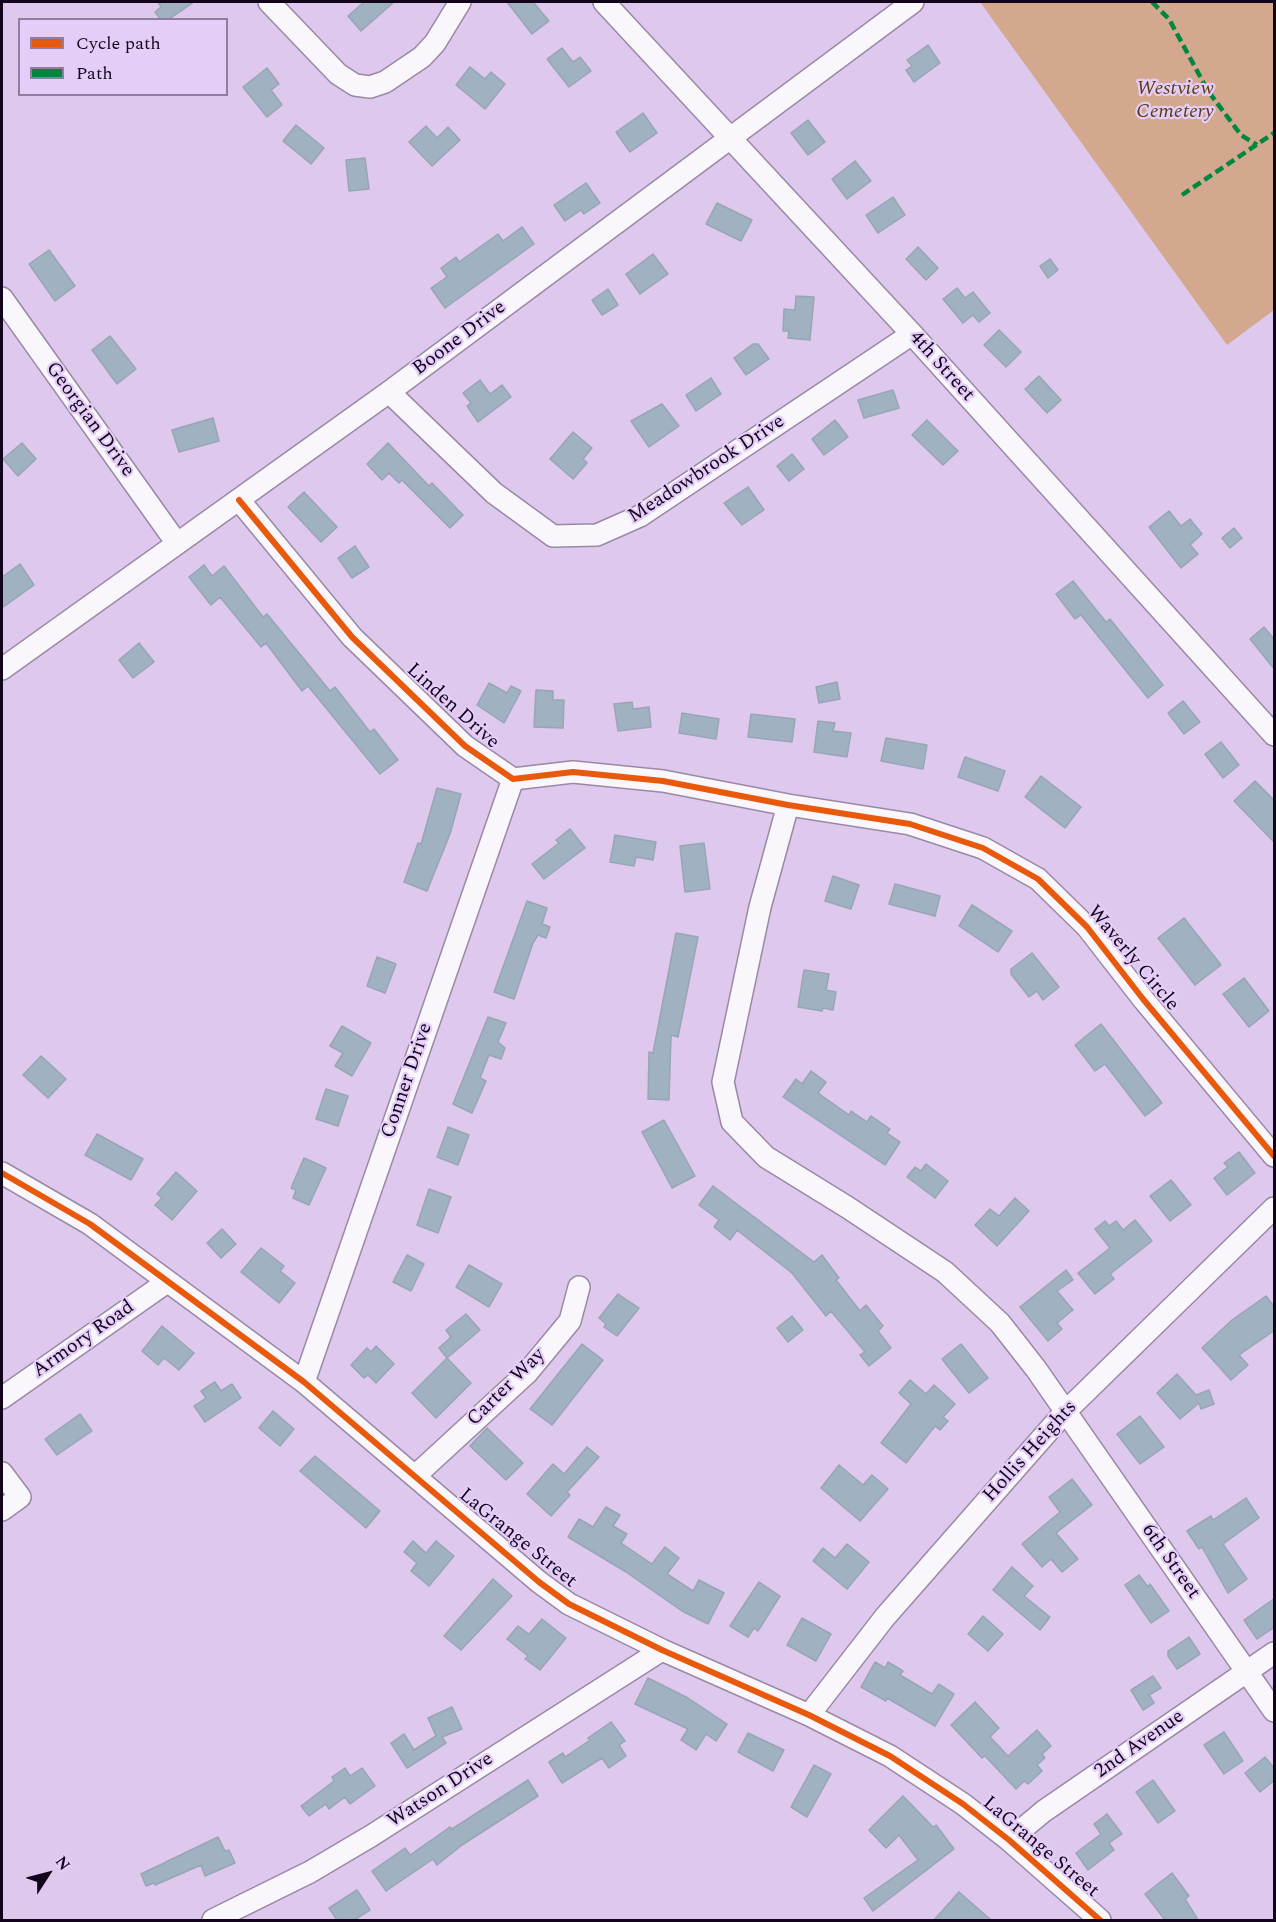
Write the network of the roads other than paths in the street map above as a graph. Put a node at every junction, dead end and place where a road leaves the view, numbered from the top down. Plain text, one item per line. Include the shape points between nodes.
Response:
1 (269, 2) edge
2 (460, 2) edge
3 (604, 2) edge
4 (913, 2) edge
5 (730, 137) junction
6 (2, 298) edge
7 (912, 334) junction
8 (388, 392) junction
9 (238, 500) junction
10 (176, 542) junction
11 (2, 669) edge
12 (1275, 735) edge
13 (513, 779) junction
14 (788, 805) junction
15 (1275, 1156) edge
16 (2, 1173) edge
17 (1275, 1208) edge
18 (167, 1282) junction
19 (579, 1287) dead end
20 (304, 1382) junction
21 (2, 1398) edge
22 (1065, 1412) junction
23 (2, 1473) edge
24 (415, 1476) junction
25 (2, 1510) edge
26 (662, 1650) junction
27 (1275, 1653) edge
28 (1247, 1671) junction
29 (1275, 1711) edge
30 (809, 1714) junction
31 (1009, 1840) junction
32 (213, 1920) edge
33 (1100, 1920) edge

1 - 2 street via 338,74 355,85 370,87 385,82 422,57
3 - 5 street, 4th Street
4 - 5 street, Boone Drive
5 - 7 street, 4th Street
5 - 8 street, Boone Drive
6 - 10 street, Georgian Drive
7 - 8 street, Meadowbrook Drive via 640,516 597,535 553,536 494,493
7 - 12 street, 4th Street
8 - 9 street, Boone Drive
9 - 10 street, Boone Drive
9 - 13 street, Linden Drive via 352,637 465,746
10 - 11 street, Boone Drive
13 - 14 street via 584,773 663,781
13 - 20 street, Conner Drive
14 - 15 street, Waverly Circle via 910,824 983,848 1038,879 1087,927
14 - 22 street via 760,907 723,1082 732,1122 766,1158 945,1272 1000,1323
16 - 18 street, LaGrange Street via 90,1224
17 - 22 street, Hollis Heights
18 - 20 street, LaGrange Street
18 - 21 street, Armory Road
19 - 24 street, Carter Way via 570,1322 527,1373
20 - 24 street, LaGrange Street
22 - 28 street, 6th Street
22 - 30 street, Hollis Heights via 885,1617
23 - 25 street via 20,1497
24 - 26 street, LaGrange Street via 562,1599
26 - 30 street, LaGrange Street
26 - 32 street, Watson Drive via 371,1836 310,1872
27 - 28 street, 2nd Avenue
28 - 29 street, 6th Street
28 - 31 street, 2nd Avenue via 1044,1811
30 - 31 street, LaGrange Street via 899,1762
31 - 33 street, LaGrange Street

